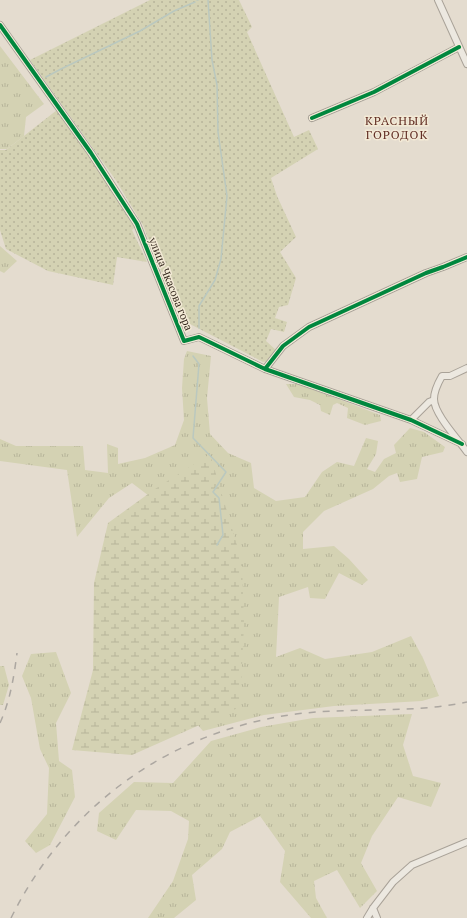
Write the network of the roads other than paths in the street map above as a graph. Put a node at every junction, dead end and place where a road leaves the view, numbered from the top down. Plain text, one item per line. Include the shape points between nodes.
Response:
1 (438, 0) edge
2 (0, 25) edge
3 (460, 47) junction
4 (467, 64) edge
5 (312, 118) dead end
6 (467, 256) edge
7 (467, 368) edge
8 (264, 369) junction
9 (434, 400) junction
10 (410, 420) junction
11 (462, 444) junction
12 (467, 452) edge
13 (467, 842) edge
14 (373, 908) junction
15 (367, 918) edge
16 (377, 918) edge

1 - 3 street
2 - 8 street, улица Чкасова гора via 138,224 184,341 199,337
3 - 4 street
3 - 5 street via 374,92
6 - 8 street via 309,327 283,346
7 - 9 street via 450,376 442,376
8 - 10 street, улица Чкасова гора
9 - 10 street
9 - 11 street via 439,414
10 - 11 street, улица Чкасова гора
11 - 12 street
13 - 14 street via 412,865 393,882
14 - 15 street
14 - 16 street

